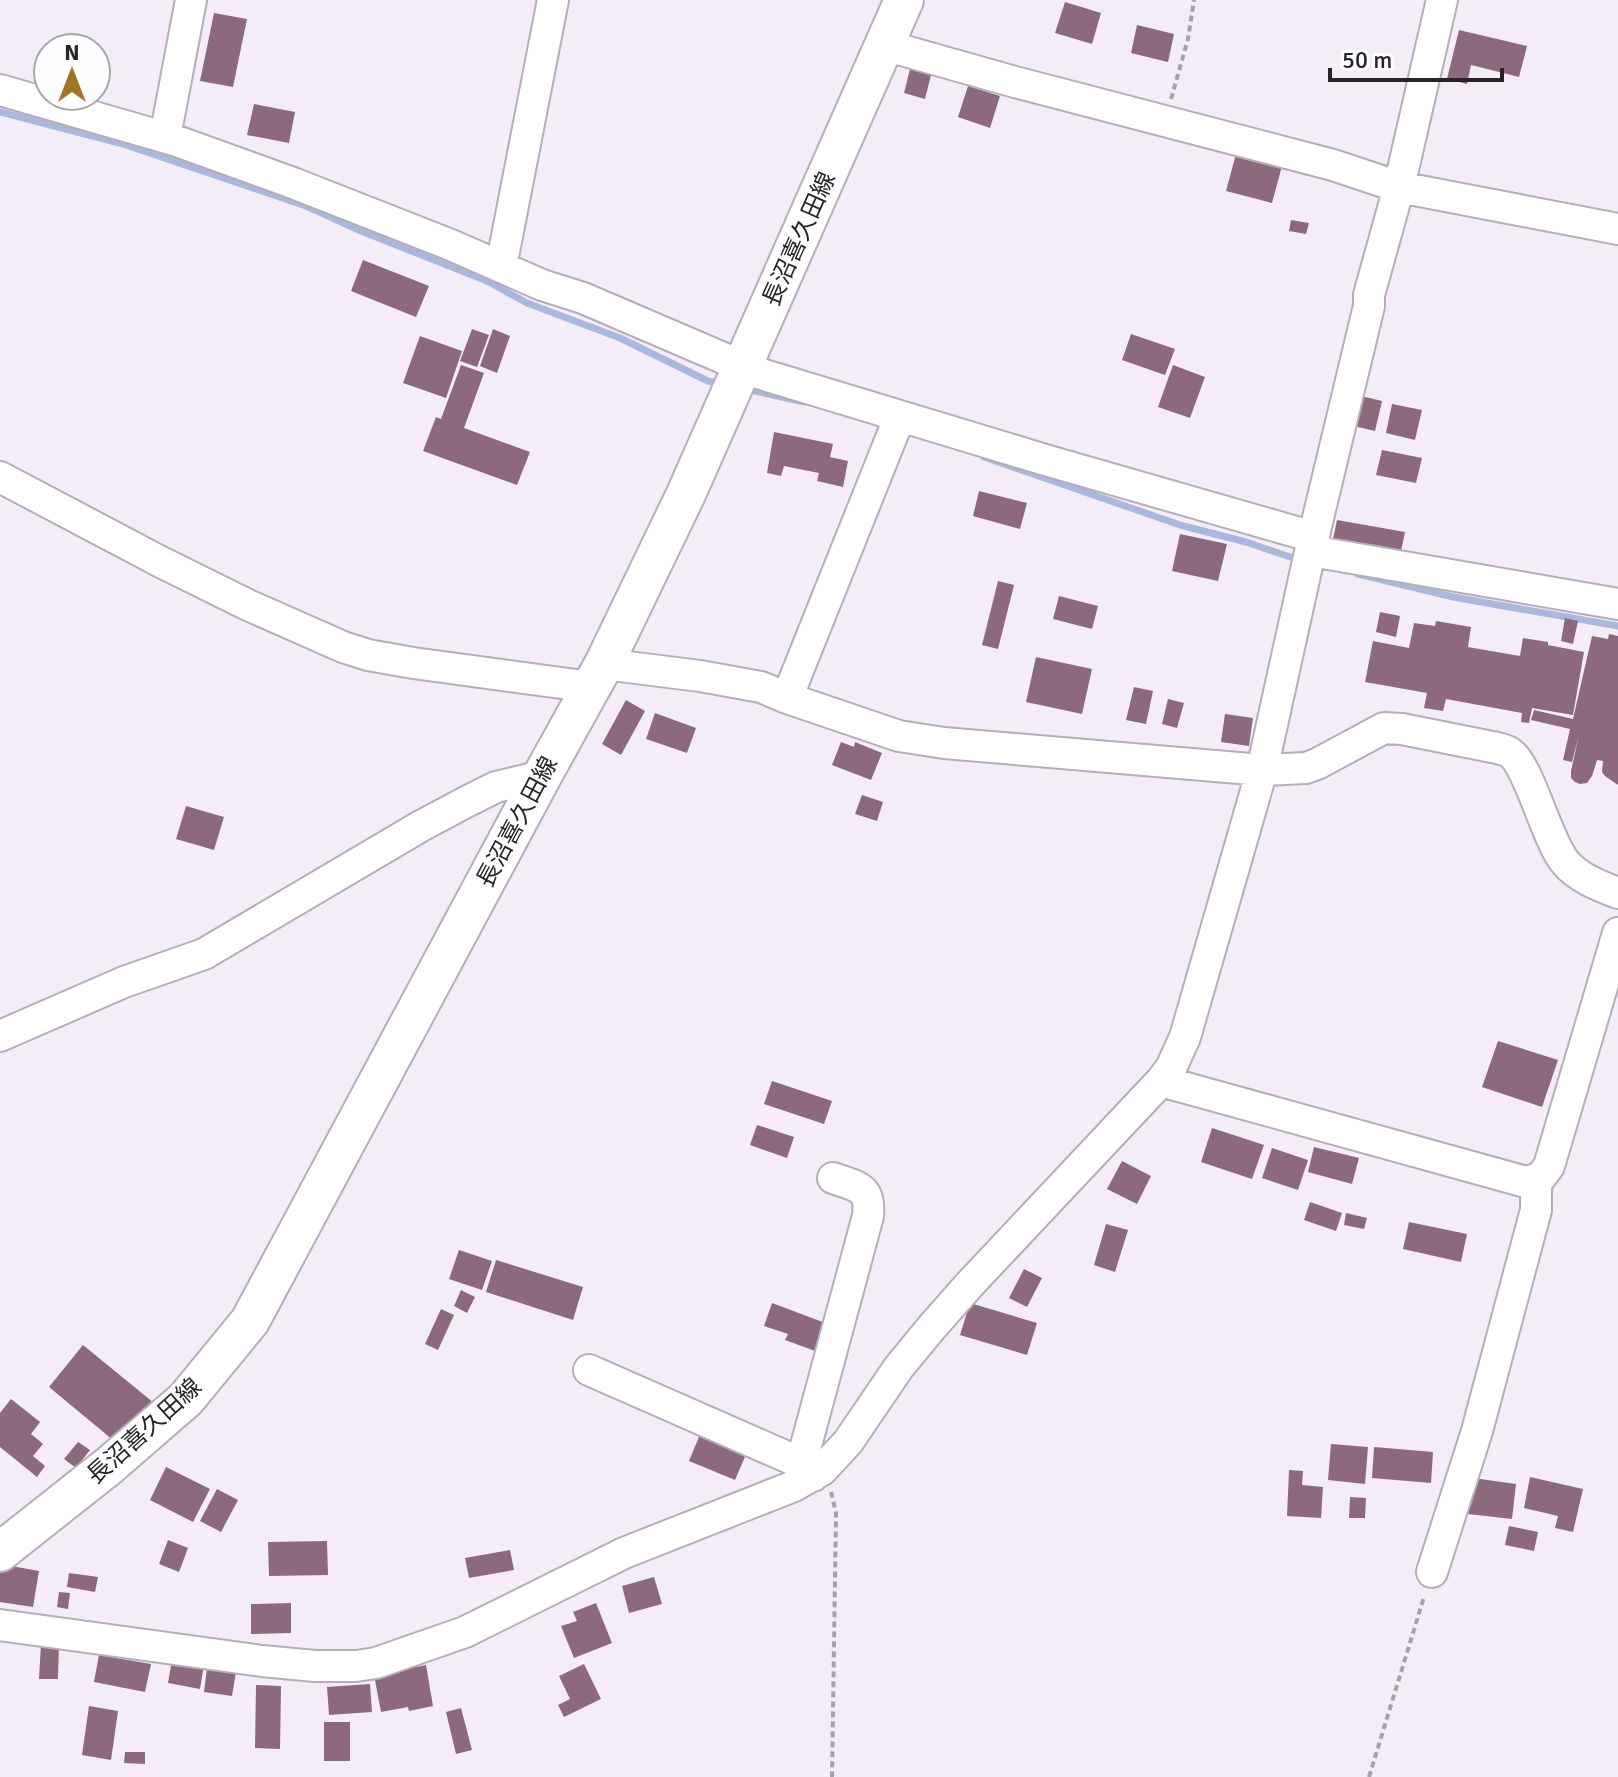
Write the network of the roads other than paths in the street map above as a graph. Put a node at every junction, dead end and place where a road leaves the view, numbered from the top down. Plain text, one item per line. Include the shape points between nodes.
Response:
1 (191, 0) edge
2 (553, 0) edge
3 (904, 0) edge
4 (1442, 0) edge
5 (884, 45) junction
6 (0, 90) edge
7 (165, 137) junction
8 (1399, 187) junction
9 (1618, 229) edge
10 (501, 267) junction
11 (743, 366) junction
12 (900, 416) junction
13 (0, 477) edge
14 (1312, 543) junction
15 (1618, 604) edge
16 (597, 675) junction
17 (787, 698) junction
18 (1262, 770) junction
19 (542, 776) junction
20 (1618, 893) edge
21 (1618, 933) edge
22 (0, 1036) edge
23 (1161, 1081) junction
24 (833, 1178) dead end
25 (1536, 1179) junction
26 (589, 1370) dead end
27 (812, 1470) junction
28 (0, 1552) edge
29 (1432, 1572) road end
30 (0, 1625) edge

1 - 7 street
2 - 10 street
3 - 5 main road, 長沼喜久田線
4 - 8 street
5 - 8 street
5 - 11 main road, 長沼喜久田線
6 - 7 street
7 - 10 street
8 - 9 street
8 - 14 street
10 - 11 street
11 - 12 street
11 - 16 main road, 長沼喜久田線
12 - 14 street via 1303,534
12 - 17 street
13 - 16 street via 223,593 343,647 413,663
14 - 15 street via 1323,553
14 - 18 street
16 - 17 street via 744,684
16 - 19 main road, 長沼喜久田線
17 - 18 street via 925,741
18 - 20 street via 1306,768 1384,728 1509,752 1565,862
18 - 23 street via 1185,1037
19 - 22 street via 476,797 204,954
19 - 28 main road, 長沼喜久田線 via 250,1321 186,1399
21 - 25 street via 1549,1166
23 - 25 street via 1526,1182
23 - 27 street via 932,1327 848,1442
24 - 27 street via 861,1188 869,1203
25 - 29 street via 1536,1210 1477,1431
26 - 27 street
27 - 30 street via 771,1497 624,1553 465,1632 376,1663 315,1666 262,1661

